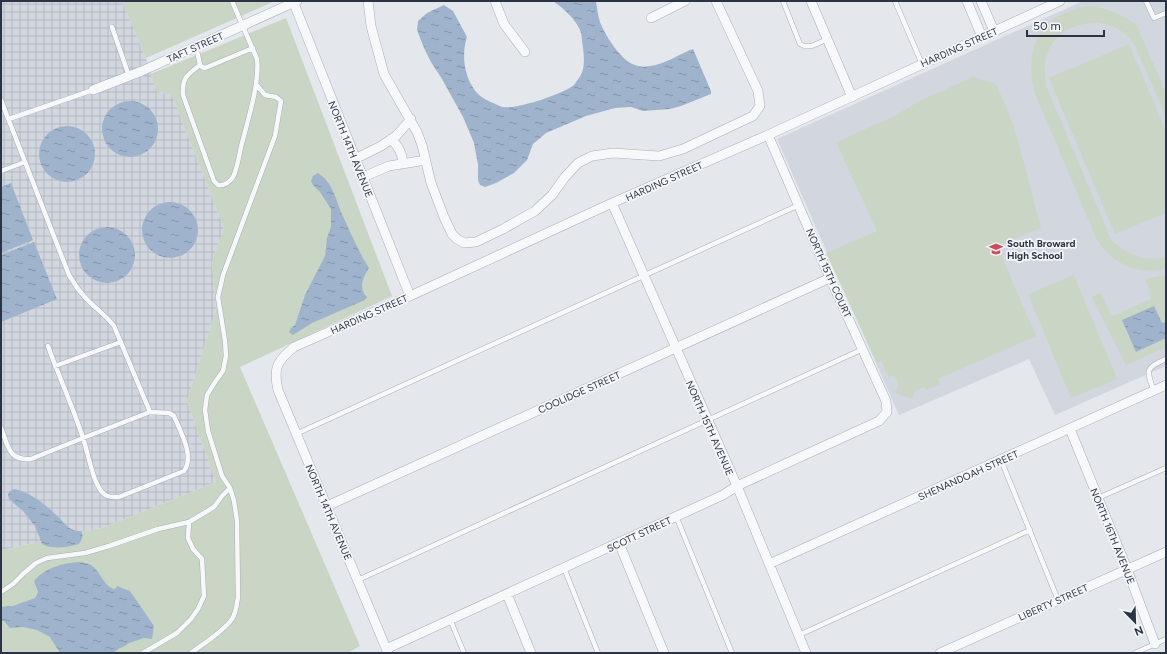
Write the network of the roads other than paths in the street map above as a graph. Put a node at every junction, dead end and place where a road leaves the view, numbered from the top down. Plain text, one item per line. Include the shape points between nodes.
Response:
1 (232, 1) edge
2 (294, 1) edge
3 (368, 1) edge
4 (495, 1) edge
5 (685, 1) edge
6 (716, 1) edge
7 (783, 1) edge
8 (812, 1) edge
9 (895, 1) edge
10 (967, 1) edge
11 (982, 1) edge
12 (1060, 1) edge
13 (1146, 1) edge
14 (1166, 13) edge
15 (651, 18) dead end
16 (242, 26) junction
17 (112, 27) dead end
18 (994, 32) junction
19 (982, 37) junction
20 (828, 40) junction
21 (196, 46) junction
22 (253, 48) junction
23 (525, 52) dead end
24 (922, 64) junction
25 (200, 65) junction
26 (129, 76) junction
27 (256, 84) junction
28 (93, 90) joint
29 (852, 97) junction
30 (1, 100) edge
31 (411, 119) junction
32 (9, 120) junction
33 (768, 135) junction
34 (391, 139) junction
35 (355, 159) junction
36 (426, 160) junction
37 (25, 162) junction
38 (403, 163) junction
39 (1, 171) edge
40 (363, 177) junction
41 (612, 203) junction
42 (799, 205) junction
43 (644, 276) junction
44 (830, 278) junction
45 (410, 296) junction
46 (121, 342) junction
47 (48, 346) dead end
48 (676, 348) junction
49 (863, 349) junction
50 (1166, 359) edge
51 (55, 366) junction
52 (277, 369) joint
53 (1166, 385) edge
54 (1154, 391) junction
55 (150, 412) junction
56 (886, 412) joint
57 (707, 420) junction
58 (1, 428) edge
59 (1070, 429) junction
60 (296, 434) junction
61 (83, 438) junction
62 (1001, 460) junction
63 (1166, 468) edge
64 (736, 486) junction
65 (230, 488) junction
66 (1098, 498) junction
67 (327, 506) junction
68 (676, 516) junction
69 (188, 522) junction
70 (1030, 530) junction
71 (619, 543) junction
72 (1166, 552) edge
73 (770, 564) junction
74 (564, 568) junction
75 (1127, 569) junction
76 (358, 580) junction
77 (1, 592) edge
78 (507, 594) junction
79 (1058, 600) junction
80 (450, 619) junction
81 (799, 635) junction
82 (1166, 639) edge
83 (1155, 644) junction
84 (387, 651) edge
85 (143, 653) edge
86 (191, 653) edge
87 (464, 653) edge
88 (531, 653) edge
89 (598, 653) edge
90 (664, 653) edge
91 (732, 653) edge
92 (806, 653) edge
93 (940, 653) edge
94 (1135, 653) edge

1 - 16 lane
2 - 16 street, TAFT STREET
2 - 35 street, NORTH 14TH AVENUE
3 - 31 street via 371,26 384,74
4 - 23 street via 504,24
5 - 15 street
6 - 36 street via 758,91 760,106 753,116 683,149 659,156 613,153 592,156 578,162 552,195 535,211 476,242 464,243 452,234 431,183
7 - 20 lane via 800,44 809,47
8 - 20 street
9 - 24 lane
10 - 19 street
11 - 18 street
12 - 18 street, HARDING STREET
13 - 14 lane via 1154,18
16 - 21 street, TAFT STREET
16 - 22 lane
17 - 26 lane
18 - 19 street, HARDING STREET
19 - 24 street, HARDING STREET
20 - 29 street
21 - 25 lane
21 - 26 street, TAFT STREET
22 - 25 lane via 205,68
22 - 27 lane via 258,69
24 - 29 street, HARDING STREET
25 - 27 lane via 187,74 183,95 218,186 227,184 233,176
26 - 28 street, TAFT STREET
27 - 65 lane via 265,95 276,97 281,102 275,136 223,275 218,297 226,356 223,371 207,395 205,410 208,431 222,476
28 - 32 lane
29 - 33 street, HARDING STREET
30 - 32 lane
31 - 34 street
31 - 36 street
32 - 37 lane
33 - 41 street, HARDING STREET
33 - 42 street, NORTH 15TH COURT
34 - 35 street
34 - 38 street via 400,149
35 - 40 street, NORTH 14TH AVENUE
36 - 38 street
37 - 39 lane
37 - 46 lane via 69,275 85,297 108,318
38 - 40 street
40 - 45 street, NORTH 14TH AVENUE
41 - 43 street, NORTH 15TH AVENUE
41 - 45 street, HARDING STREET
42 - 43 lane
42 - 44 street, NORTH 15TH COURT
43 - 48 street, NORTH 15TH AVENUE
43 - 60 lane
44 - 48 street, COOLIDGE STREET
44 - 49 street, NORTH 15TH COURT
45 - 52 street, HARDING STREET via 294,347 284,355
46 - 51 lane
46 - 55 lane
47 - 51 lane
48 - 57 street, NORTH 15TH AVENUE
48 - 67 street, COOLIDGE STREET
49 - 56 street, NORTH 15TH COURT via 886,401
49 - 57 lane
50 - 54 lane via 1152,365 1149,371 1148,377
51 - 61 lane
52 - 60 street, NORTH 14TH AVENUE via 275,378 278,390
53 - 54 street, SHENANDOAH STREET
54 - 59 street, SHENANDOAH STREET
55 - 61 lane
55 - 61 lane via 169,413 174,416 188,456 184,472 119,497 105,495 99,488
56 - 64 street, SCOTT STREET via 878,421
57 - 64 street, NORTH 15TH AVENUE
57 - 76 lane
58 - 61 lane via 10,452 22,460 31,459
59 - 62 street, SHENANDOAH STREET
59 - 66 street, NORTH 16TH AVENUE
60 - 67 street, NORTH 14TH AVENUE
62 - 70 lane
62 - 73 street, SHENANDOAH STREET
63 - 66 lane
64 - 68 street, SCOTT STREET via 724,495
64 - 73 street, NORTH 15TH AVENUE
65 - 69 lane via 214,507
65 - 86 lane via 237,520 236,609 224,628
66 - 75 street, NORTH 16TH AVENUE
67 - 76 street, NORTH 14TH AVENUE
68 - 71 street, SCOTT STREET
68 - 91 lane
69 - 77 lane via 85,553 47,558 36,563
69 - 85 lane via 188,538 202,559 204,596 191,619 177,634
70 - 79 lane
70 - 81 lane
71 - 74 street, SCOTT STREET
71 - 90 street
72 - 75 street, LIBERTY STREET
73 - 81 street, NORTH 15TH AVENUE
74 - 78 street, SCOTT STREET
74 - 89 lane
75 - 79 street, LIBERTY STREET
75 - 83 street, NORTH 16TH AVENUE
76 - 84 street, NORTH 14TH AVENUE
78 - 80 street, SCOTT STREET
78 - 88 street
79 - 93 street, LIBERTY STREET
80 - 84 street, SCOTT STREET
80 - 87 lane
81 - 92 street, NORTH 15TH AVENUE
82 - 83 lane
83 - 94 lane

